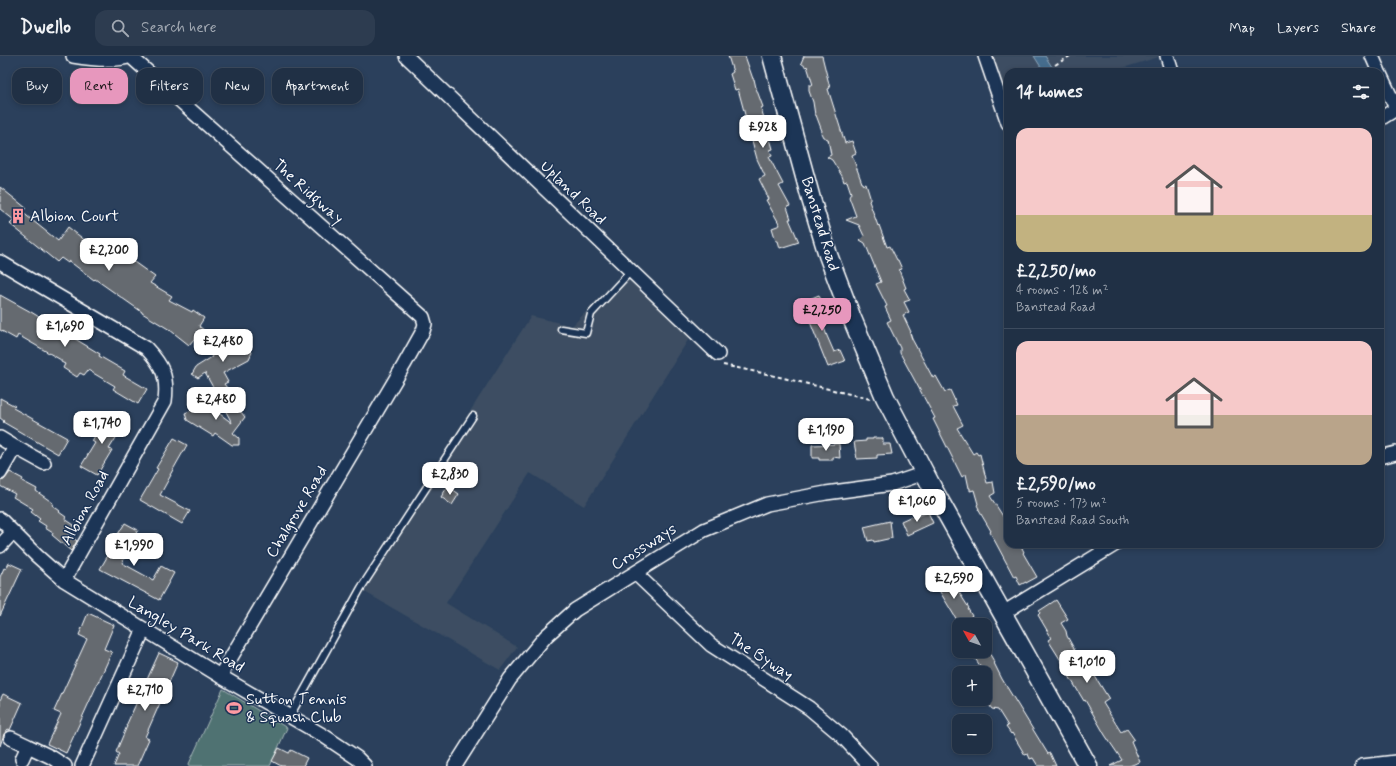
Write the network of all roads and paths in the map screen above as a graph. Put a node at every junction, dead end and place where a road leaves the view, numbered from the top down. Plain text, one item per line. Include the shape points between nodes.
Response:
1 (73, 56) edge
2 (130, 56) edge
3 (406, 56) edge
4 (772, 56) edge
5 (985, 56) edge
6 (1070, 56) edge
7 (1167, 56) edge
8 (1372, 56) edge
9 (1055, 65) dead end
10 (1171, 68) edge
11 (1378, 68) edge
12 (1384, 82) edge
13 (1396, 108) edge
14 (1004, 111) edge
15 (1384, 116) edge
16 (0, 262) edge
17 (631, 271) junction
18 (560, 328) dead end
19 (718, 354) joint
20 (404, 365) joint
21 (885, 397) junction
22 (473, 416) dead end
23 (0, 438) edge
24 (16, 447) junction
25 (1396, 453) edge
26 (1384, 455) edge
27 (44, 463) dead end
28 (925, 473) junction
29 (0, 474) edge
30 (0, 519) edge
31 (13, 532) junction
32 (0, 546) edge
33 (1109, 548) edge
34 (635, 573) junction
35 (64, 580) junction
36 (1003, 613) junction
37 (144, 629) junction
38 (220, 676) junction
39 (290, 716) junction
40 (11, 738) dead end
41 (28, 746) junction
42 (22, 759) dead end
43 (1396, 762) edge
44 (65, 766) edge
45 (82, 766) edge
46 (365, 766) edge
47 (455, 766) edge
48 (870, 766) edge
49 (1088, 766) edge
50 (1362, 766) edge

1 - 2 street via 110,59
2 - 20 street, The Ridgway via 423,317 424,331
3 - 17 street, Upland Road
4 - 21 street, Banstead Road via 828,255
5 - 14 street
6 - 9 path
7 - 10 street
8 - 11 street
12 - 13 street
13 - 15 street
16 - 35 street, Albion Road via 146,348 161,366 165,377 165,401
17 - 18 lane via 591,314 586,333
17 - 19 street, Upland Road
19 - 21 path via 720,364 871,400
20 - 38 street, Chalgrove Road
21 - 28 street, Banstead Road
22 - 39 lane via 361,588
23 - 24 street
24 - 27 street
24 - 29 street
25 - 26 street
28 - 34 street, Crossways via 892,484 767,504 704,530
28 - 36 street, Banstead Road
30 - 31 street, Langley Park Road
31 - 32 street
31 - 35 street, Langley Park Road
33 - 36 street
34 - 47 street, Crossways via 575,610 546,636 510,679
34 - 48 street, The Byway via 711,645 809,708 841,735
35 - 37 street, Langley Park Road
36 - 49 street, Banstead Road
37 - 38 street, Langley Park Road
37 - 45 street
38 - 39 street, Langley Park Road
39 - 46 street, Langley Park Road via 324,736
40 - 41 street
41 - 42 street
41 - 44 street
43 - 50 street

